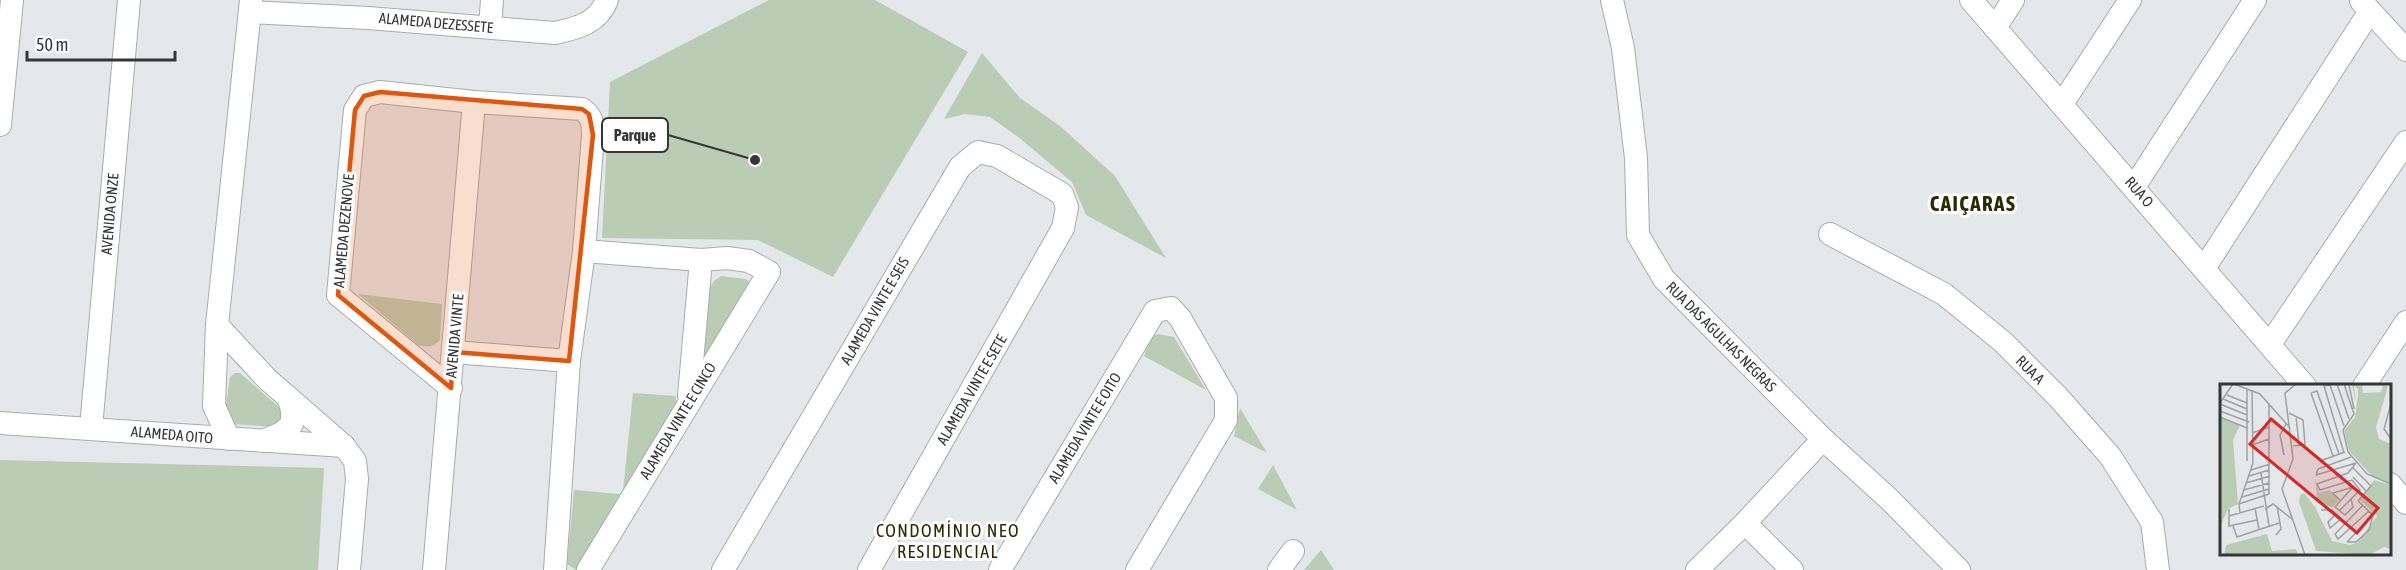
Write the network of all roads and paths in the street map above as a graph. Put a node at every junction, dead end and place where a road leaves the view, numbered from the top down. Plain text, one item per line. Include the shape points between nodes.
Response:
1 (12, 0) edge
2 (129, 0) edge
3 (492, 0) edge
4 (607, 0) edge
5 (1612, 0) edge
6 (1971, 0) edge
7 (2013, 0) edge
8 (2130, 0) edge
9 (2255, 0) edge
10 (251, 6) edge
11 (2365, 6) edge
12 (369, 9) edge
13 (490, 27) junction
14 (1995, 28) junction
15 (2406, 50) edge
16 (474, 102) junction
17 (2062, 104) junction
18 (0, 126) edge
19 (2406, 142) edge
20 (2134, 187) junction
21 (1067, 207) joint
22 (1830, 234) dead end
23 (584, 251) junction
24 (701, 260) junction
25 (2205, 267) junction
26 (2406, 322) edge
27 (216, 325) junction
28 (2270, 344) junction
29 (454, 352) junction
30 (569, 361) junction
31 (267, 379) junction
32 (213, 380) junction
33 (2303, 384) edge
34 (2365, 384) edge
35 (450, 388) junction
36 (288, 398) junction
37 (689, 402) junction
38 (214, 406) junction
39 (0, 423) edge
40 (91, 428) junction
41 (184, 435) junction
42 (229, 439) junction
43 (1823, 439) junction
44 (263, 441) junction
45 (344, 446) junction
46 (2391, 485) edge
47 (2406, 503) edge
48 (1745, 523) junction
49 (1293, 551) dead end
50 (349, 570) edge
51 (434, 570) edge
52 (555, 570) edge
53 (588, 570) edge
54 (723, 570) edge
55 (869, 570) edge
56 (1000, 570) edge
57 (1137, 570) edge
58 (1279, 570) edge
59 (1697, 570) edge
60 (1792, 570) edge
61 (1959, 570) edge
62 (2158, 570) edge

1 - 18 street
2 - 40 street, AVENIDA ONZE
3 - 13 street
4 - 13 street, ALAMEDA DEZESSETE via 593,20 578,28 555,33
5 - 43 street, RUA DAS AGULHAS NEGRAS via 1623,48 1635,158 1638,235 1664,279
6 - 14 street, RUA O
7 - 14 street
8 - 17 street
9 - 20 street
10 - 12 street, ALAMEDA DEZESSETE
10 - 27 street
11 - 15 street
11 - 25 street
12 - 13 street, ALAMEDA DEZESSETE
14 - 17 street, RUA O
16 - 23 street via 582,108 589,114 593,123
16 - 29 street, AVENIDA VINTE
16 - 35 street, ALAMEDA DEZENOVE via 380,92 364,96 355,110 338,295
17 - 20 street, RUA O
19 - 28 street
20 - 25 street, RUA O
21 - 54 street, ALAMEDA VINTE E SEIS via 1062,194 997,156 978,152 960,167
21 - 55 street, ALAMEDA VINTE E SETE via 1063,228
22 - 62 street, RUA A via 1944,294 2003,342 2058,397 2110,456 2152,522
23 - 24 street
23 - 30 street
24 - 37 street
24 - 37 street, ALAMEDA VINTE E CINCO via 749,261 769,272
25 - 28 street, RUA O
26 - 34 street
27 - 31 street
27 - 32 street
28 - 33 street, RUA O
29 - 30 street
29 - 35 street, AVENIDA VINTE
30 - 52 street
31 - 32 street via 232,365
31 - 36 street
32 - 38 street
35 - 51 street, AVENIDA VINTE
36 - 44 street via 292,424
36 - 45 street
37 - 53 street, ALAMEDA VINTE E CINCO
38 - 41 street via 201,423
38 - 42 street
39 - 40 street, ALAMEDA OITO
40 - 41 street, ALAMEDA OITO
41 - 42 street, ALAMEDA OITO
42 - 44 street, ALAMEDA OITO
43 - 48 street
43 - 61 street, RUA DAS AGULHAS NEGRAS
44 - 45 street, ALAMEDA OITO
45 - 50 street via 355,461 357,479
46 - 47 street
48 - 59 street
48 - 60 street
49 - 58 street
56 - 57 street, ALAMEDA VINTE E OITO via 1155,311 1171,308 1226,398 1226,420

